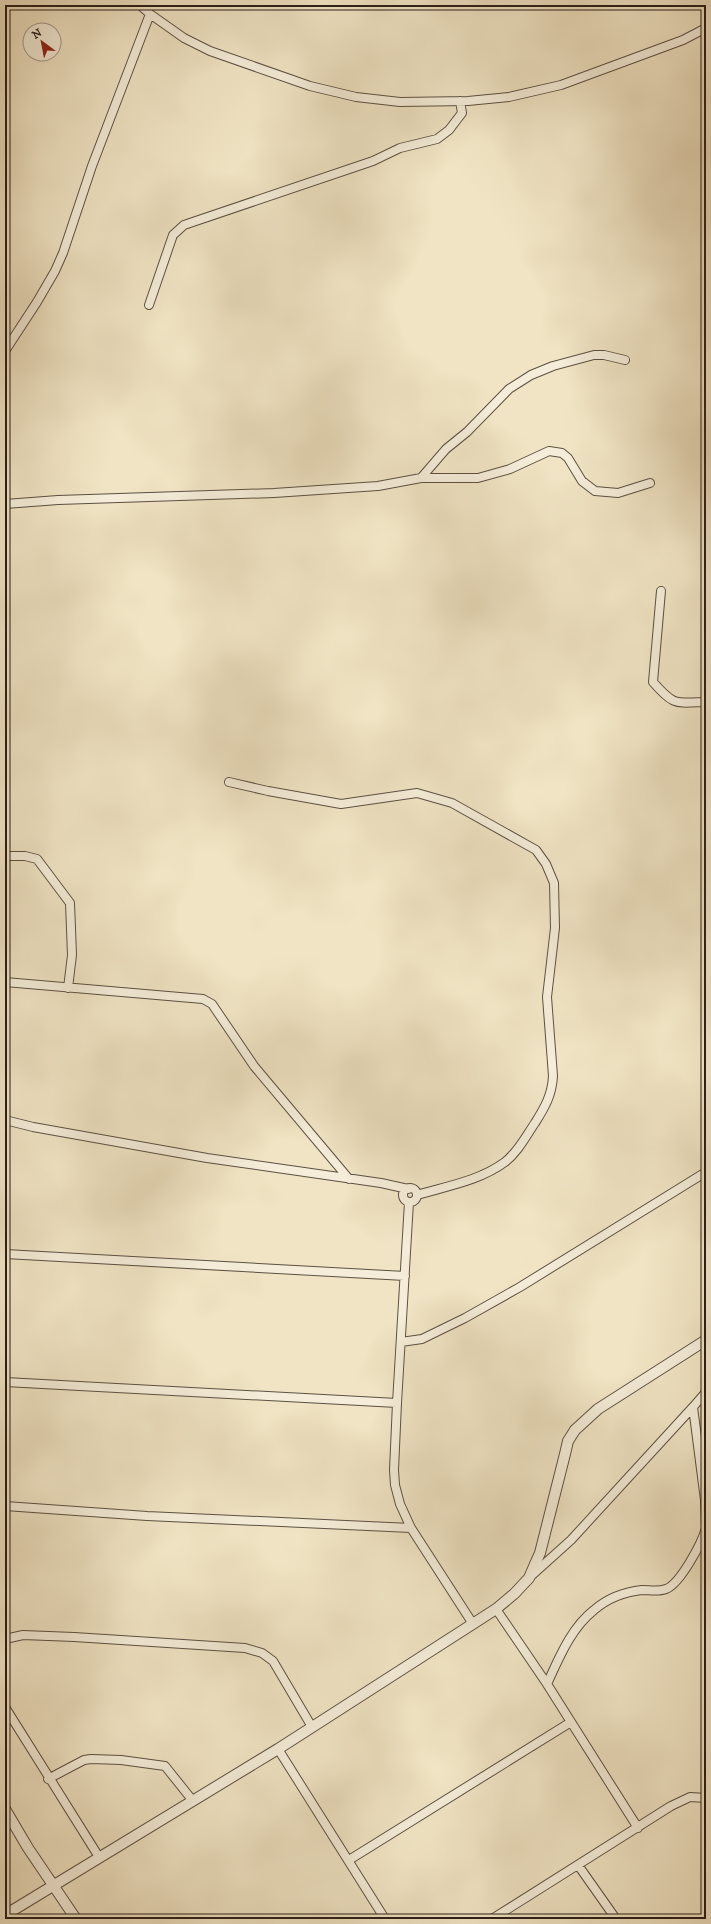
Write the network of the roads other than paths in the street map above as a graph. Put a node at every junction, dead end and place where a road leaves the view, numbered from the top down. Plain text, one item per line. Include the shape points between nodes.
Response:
1 (140, 5) edge
2 (150, 14) junction
3 (706, 28) edge
4 (460, 101) junction
5 (5, 105) edge
6 (5, 140) edge
7 (149, 305) dead end
8 (5, 351) edge
9 (625, 360) dead end
10 (421, 478) junction
11 (650, 483) dead end
12 (5, 504) edge
13 (660, 591) dead end
14 (706, 702) edge
15 (229, 782) dead end
16 (5, 856) edge
17 (5, 982) edge
18 (68, 988) junction
19 (5, 1120) edge
20 (706, 1172) edge
21 (349, 1179) junction
22 (408, 1189) junction
23 (417, 1195) junction
24 (409, 1202) junction
25 (5, 1254) edge
26 (405, 1276) junction
27 (706, 1340) edge
28 (401, 1342) junction
29 (5, 1382) edge
30 (706, 1392) edge
31 (397, 1403) junction
32 (693, 1407) junction
33 (5, 1506) edge
34 (411, 1528) junction
35 (706, 1528) edge
36 (528, 1578) junction
37 (496, 1609) junction
38 (473, 1624) junction
39 (5, 1639) edge
40 (547, 1684) junction
41 (5, 1707) edge
42 (571, 1722) junction
43 (312, 1726) junction
44 (278, 1749) junction
45 (48, 1779) junction
46 (706, 1798) edge
47 (193, 1801) junction
48 (5, 1809) edge
49 (638, 1828) junction
50 (99, 1857) junction
51 (349, 1860) junction
52 (578, 1866) junction
53 (54, 1885) junction
54 (5, 1915) edge
55 (76, 1919) edge
56 (385, 1919) edge
57 (492, 1919) edge
58 (616, 1919) edge

1 - 2 street
2 - 4 street via 184,38 210,51 310,86 356,97 400,102
2 - 8 street via 92,166 63,253 37,302
3 - 4 street via 683,40 561,86 509,97
4 - 7 street via 462,113 449,130 436,139 400,148 372,161 184,225 173,234
5 - 6 street
9 - 10 street via 594,355 530,375 509,389 467,432 446,449
10 - 11 street via 478,478 499,473 549,451 562,453 568,458 582,481 595,491 618,493
10 - 12 street via 370,487 274,493
13 - 14 street via 653,682 674,703
15 - 23 street via 341,804 417,793 452,802 536,850 546,864 554,883 555,906 547,997 553,1076 549,1100 526,1137 506,1161 471,1180
16 - 18 street via 37,859 70,903 72,955
17 - 18 street
18 - 21 street via 203,999 212,1004 254,1066
19 - 21 street via 170,1152
20 - 28 street via 465,1318 422,1339
21 - 22 street
22 - 23 street via 415,1190
22 - 24 street via 404,1197
23 - 24 street via 415,1200
24 - 26 street
25 - 26 street
26 - 28 street
27 - 36 street via 598,1409 576,1430 568,1441 540,1553
28 - 31 street
29 - 31 street
30 - 32 street
31 - 34 street via 395,1485
32 - 35 street
32 - 36 street via 571,1540
33 - 34 street via 147,1516
34 - 38 street
35 - 40 street via 703,1538 675,1583 667,1588 621,1594 609,1599 585,1617 574,1631
36 - 37 street
37 - 38 street
37 - 40 street
38 - 43 street
39 - 43 street via 23,1636 67,1637 245,1648 262,1653 273,1661
40 - 42 street
41 - 45 street
42 - 49 street
42 - 51 street
43 - 44 street
44 - 47 street
44 - 51 street
45 - 47 street via 84,1760 91,1759 160,1764 169,1770
45 - 50 street
46 - 49 street via 690,1797
47 - 50 street
48 - 53 street
49 - 52 street
50 - 53 street
51 - 56 street
52 - 57 street
52 - 58 street
53 - 54 street
53 - 55 street

